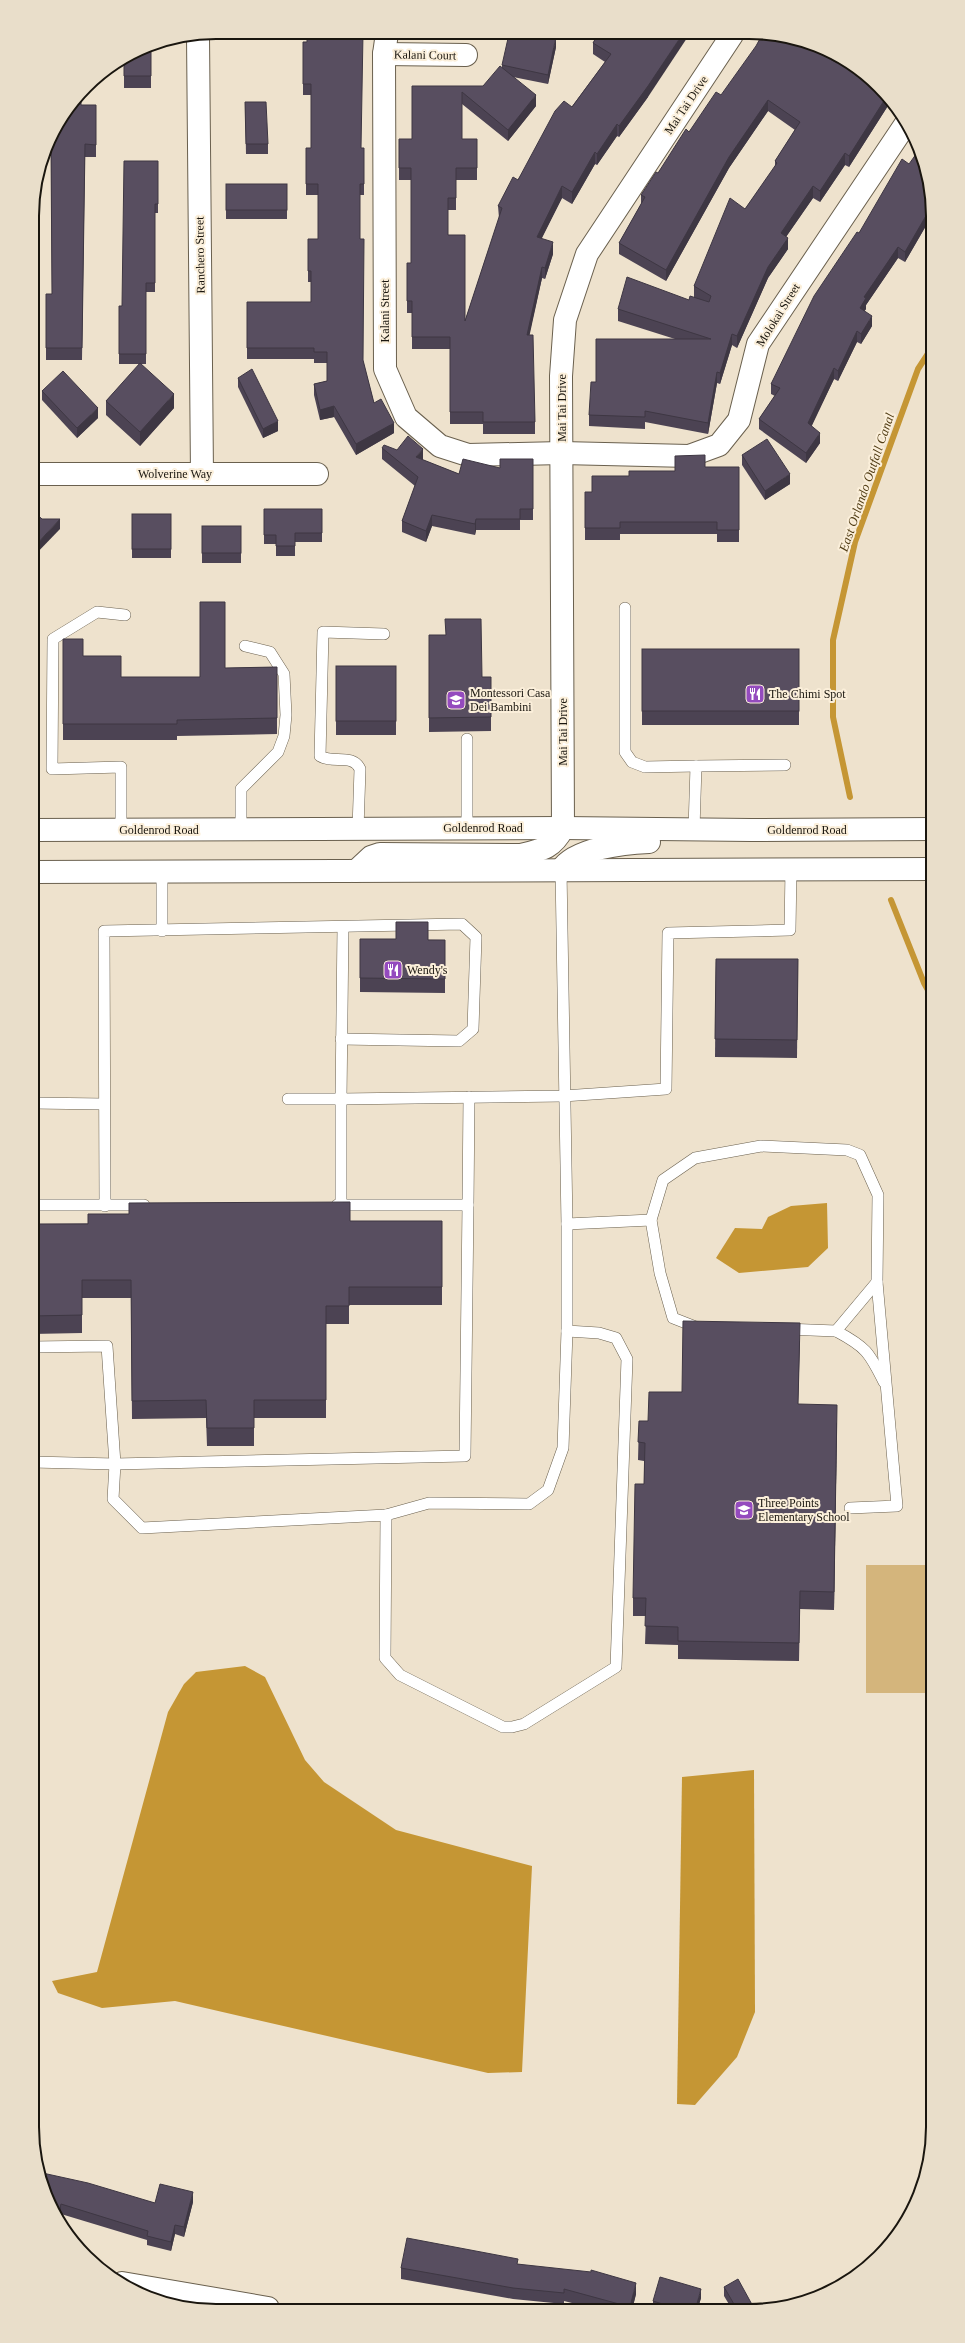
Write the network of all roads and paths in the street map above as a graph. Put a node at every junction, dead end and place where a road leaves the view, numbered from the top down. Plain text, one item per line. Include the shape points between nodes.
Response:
1 (729, 39) edge
2 (198, 40) edge
3 (386, 44) edge
4 (466, 55) dead end
5 (902, 129) edge
6 (562, 453) junction
7 (39, 474) edge
8 (202, 474) junction
9 (317, 474) dead end
10 (625, 608) dead end
11 (125, 615) dead end
12 (384, 634) dead end
13 (245, 646) dead end
14 (467, 739) dead end
15 (785, 765) dead end
16 (696, 766) junction
17 (467, 828) junction
18 (563, 828) junction
19 (241, 829) junction
20 (358, 829) junction
21 (694, 829) junction
22 (926, 829) edge
23 (39, 830) edge
24 (121, 830) junction
25 (751, 830) junction
26 (791, 869) junction
27 (926, 869) edge
28 (561, 870) junction
29 (356, 871) junction
30 (39, 872) edge
31 (162, 872) junction
32 (346, 927) junction
33 (162, 931) junction
34 (341, 1040) junction
35 (563, 1096) junction
36 (469, 1097) junction
37 (288, 1099) dead end
38 (341, 1099) junction
39 (39, 1103) edge
40 (104, 1104) junction
41 (39, 1205) edge
42 (155, 1205) edge
43 (326, 1205) edge
44 (341, 1205) junction
45 (468, 1205) junction
46 (105, 1206) junction
47 (651, 1220) junction
48 (567, 1224) junction
49 (878, 1282) junction
50 (709, 1327) edge
51 (772, 1329) edge
52 (836, 1330) junction
53 (567, 1331) junction
54 (39, 1347) edge
55 (887, 1387) junction
56 (39, 1462) edge
57 (115, 1464) junction
58 (850, 1508) dead end
59 (386, 1515) junction
60 (137, 2286) edge
61 (245, 2304) edge

1 - 6 street, Mai Tai Drive via 587,254 565,320 561,376
2 - 8 street, Ranchero Street
3 - 4 street, Kalani Court
3 - 6 street, Kalani Street via 385,369 406,417 440,446 468,455
5 - 6 street, Molokai Street via 758,344 739,420 719,445 689,456
6 - 18 street, Mai Tai Drive
7 - 8 street, Wolverine Way
8 - 9 street, Wolverine Way
10 - 16 lane via 625,752 632,762 645,767
11 - 24 lane via 97,612 53,639 52,769 121,767
12 - 20 lane via 323,632 320,756 354,760 358,763
13 - 19 lane via 270,652 284,674 286,714 284,736 278,752 241,790
14 - 17 lane
15 - 16 lane
16 - 21 lane
17 - 18 street, Goldenrod Road
17 - 20 street, Goldenrod Road
18 - 21 street, Goldenrod Road
18 - 29 street via 556,841 541,850 521,855 380,854 371,857
19 - 20 street, Goldenrod Road
19 - 24 street, Goldenrod Road
21 - 25 street, Goldenrod Road
22 - 25 street, Goldenrod Road
23 - 24 street, Goldenrod Road
25 - 28 street via 744,840 622,843 584,854 564,864
26 - 27 street
26 - 28 street
26 - 35 lane via 790,930 668,933 666,1089
28 - 29 street
28 - 35 lane
29 - 31 street
30 - 31 street
31 - 33 lane
32 - 33 lane
32 - 34 lane
32 - 34 lane via 462,924 476,937 473,1029 458,1041
33 - 40 lane via 104,932
34 - 38 lane
35 - 36 lane
35 - 48 lane
36 - 38 lane
36 - 45 lane
37 - 38 lane
38 - 44 lane
39 - 40 lane
40 - 46 lane
41 - 46 lane
42 - 46 lane
43 - 44 lane
44 - 45 lane
45 - 57 lane via 464,1456
47 - 48 lane
47 - 49 lane via 663,1180 695,1158 760,1146 847,1150 860,1156 878,1195
47 - 50 lane via 660,1273 673,1318 693,1327
48 - 53 lane
49 - 52 lane
49 - 55 lane
51 - 52 lane
52 - 55 lane via 869,1353
53 - 59 lane via 563,1448 548,1490 529,1504 429,1503
53 - 59 lane via 600,1333 616,1338 627,1359 616,1667 524,1724 512,1728 503,1727 400,1675 385,1658
54 - 57 lane via 107,1346
55 - 58 lane via 898,1506
56 - 57 lane
57 - 59 lane via 113,1499 142,1528
60 - 61 street

